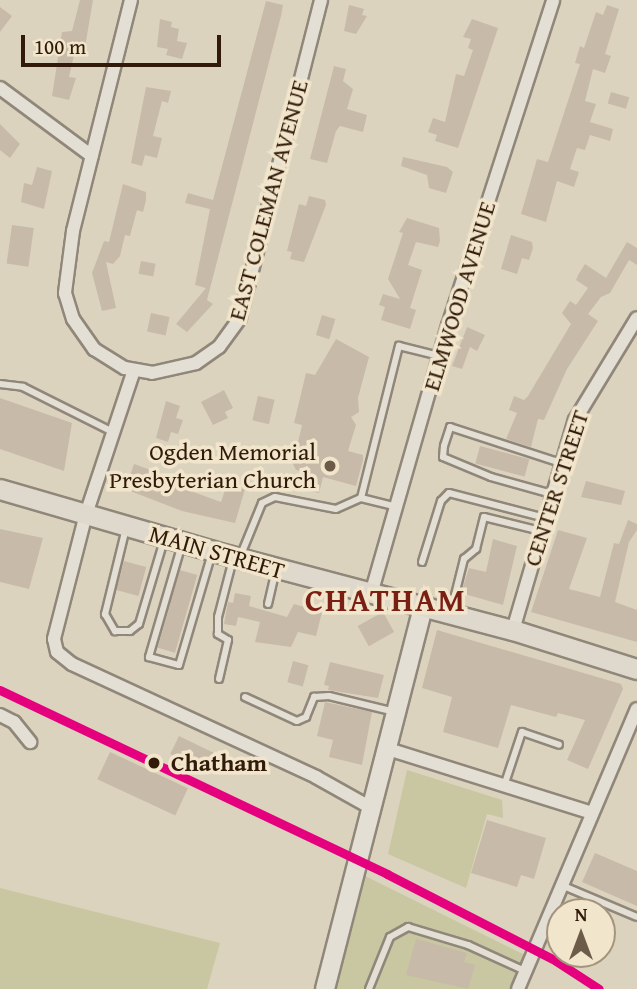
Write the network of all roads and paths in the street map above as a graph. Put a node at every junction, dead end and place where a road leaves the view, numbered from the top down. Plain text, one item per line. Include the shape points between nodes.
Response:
1 (131, 0) edge
2 (321, 0) edge
3 (553, 0) edge
4 (0, 88) edge
5 (92, 156) junction
6 (637, 318) edge
7 (439, 356) junction
8 (134, 370) junction
9 (4, 383) edge
10 (113, 432) junction
11 (561, 463) junction
12 (0, 489) edge
13 (552, 494) junction
14 (362, 498) junction
15 (396, 507) junction
16 (86, 514) junction
17 (545, 518) junction
18 (127, 526) junction
19 (541, 531) junction
20 (173, 540) junction
21 (213, 551) junction
22 (237, 558) junction
23 (422, 562) dead end
24 (277, 568) junction
25 (372, 594) junction
26 (268, 604) dead end
27 (423, 606) junction
28 (450, 613) junction
29 (513, 630) junction
30 (637, 669) edge
31 (219, 680) dead end
32 (245, 697) dead end
33 (637, 709) edge
34 (397, 712) junction
35 (0, 715) edge
36 (30, 742) dead end
37 (559, 745) dead end
38 (388, 749) junction
39 (505, 786) junction
40 (373, 808) junction
41 (592, 813) junction
42 (560, 885) junction
43 (637, 917) edge
44 (525, 971) junction
45 (325, 989) edge
46 (369, 989) edge
47 (518, 989) edge

1 - 5 street
2 - 8 street, EAST COLEMAN AVENUE via 240,318 219,347 196,363 170,371
3 - 7 street, ELMWOOD AVENUE
4 - 5 street
5 - 8 street via 65,266 66,302 94,349
6 - 11 street, CENTER STREET via 587,396
7 - 14 lane via 399,346
7 - 15 street, ELMWOOD AVENUE
8 - 10 street
9 - 10 lane
10 - 16 street
11 - 13 street, CENTER STREET
11 - 13 lane via 450,427 444,446 443,457 491,477
12 - 16 main road, MAIN STREET
13 - 17 street, CENTER STREET
14 - 15 lane
14 - 22 lane via 336,509 275,497 262,503
15 - 25 street, ELMWOOD AVENUE
16 - 18 main road, MAIN STREET
16 - 40 street via 54,639 57,652 72,664
17 - 19 street, CENTER STREET
17 - 23 lane via 449,493 441,501
18 - 20 main road, MAIN STREET
18 - 20 lane via 105,614 116,631 131,631 139,624
19 - 28 lane via 484,517 475,549 464,559
19 - 29 street, CENTER STREET
20 - 21 main road, MAIN STREET
20 - 21 lane via 149,657 179,665
21 - 22 main road, MAIN STREET
22 - 24 main road, MAIN STREET
22 - 31 lane via 218,617 218,634 228,640
24 - 25 main road, MAIN STREET
24 - 26 lane
25 - 27 main road, MAIN STREET
27 - 28 main road, MAIN STREET
27 - 34 main road
28 - 29 main road, MAIN STREET
29 - 30 main road, MAIN STREET
32 - 34 lane via 297,722 306,717 313,697 328,696
33 - 41 street
34 - 38 main road
35 - 36 street via 14,722
37 - 39 lane via 522,732
38 - 39 street
38 - 40 main road
39 - 41 street
40 - 45 main road
41 - 42 street
42 - 43 lane
42 - 44 street
44 - 46 lane via 468,945 408,928 390,937
44 - 47 street

